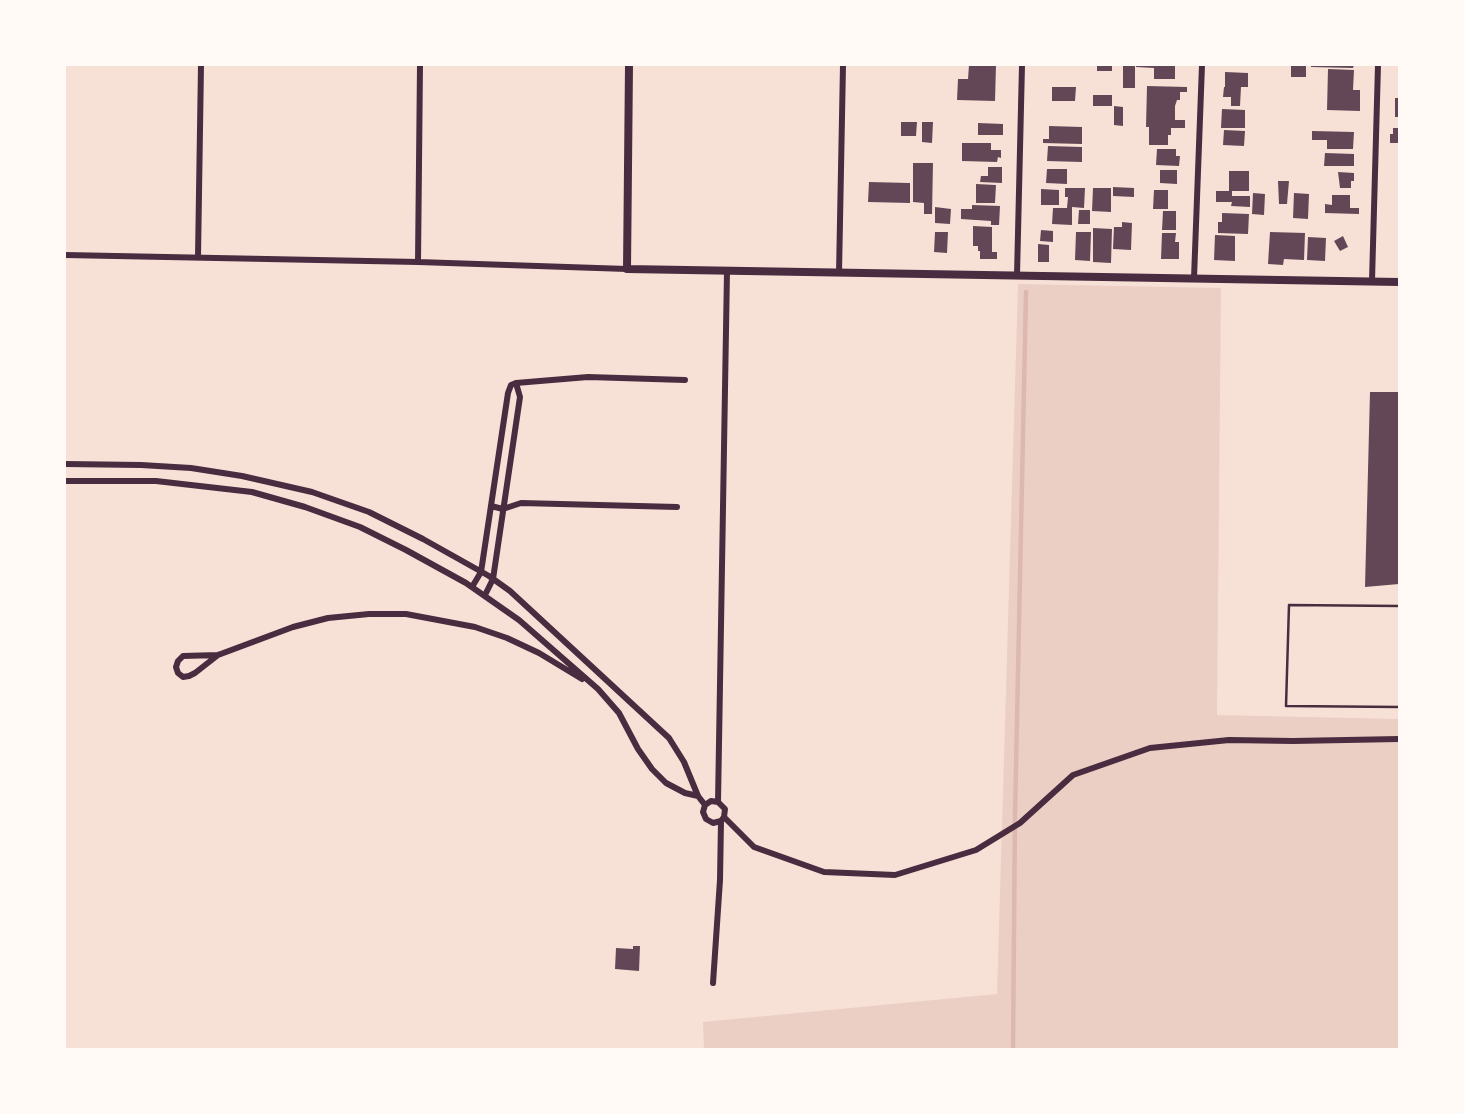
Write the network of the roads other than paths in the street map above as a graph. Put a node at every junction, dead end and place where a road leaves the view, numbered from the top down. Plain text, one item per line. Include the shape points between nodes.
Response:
1 (201, 65) edge
2 (420, 65) edge
3 (629, 65) edge
4 (843, 65) edge
5 (1022, 65) edge
6 (1202, 65) edge
7 (1378, 65) edge
8 (65, 255) edge
9 (198, 257) junction
10 (418, 262) junction
11 (626, 269) junction
12 (727, 271) junction
13 (839, 272) junction
14 (1017, 275) junction
15 (1194, 278) junction
16 (1372, 281) junction
17 (1399, 282) edge
18 (685, 380) dead end
19 (516, 383) junction
20 (65, 464) edge
21 (65, 481) edge
22 (491, 506) junction
23 (677, 507) dead end
24 (503, 509) junction
25 (481, 572) junction
26 (493, 579) junction
27 (472, 587) junction
28 (485, 595) junction
29 (1399, 606) edge
30 (218, 655) junction
31 (608, 683) junction
32 (598, 689) junction
33 (1399, 707) edge
34 (1399, 739) edge
35 (698, 796) junction
36 (719, 802) junction
37 (705, 805) junction
38 (722, 819) junction
39 (713, 983) dead end

1 - 9 street
2 - 10 street
3 - 11 street
4 - 13 street
5 - 14 street
6 - 15 street
7 - 16 street
8 - 9 street
9 - 10 street
10 - 11 street
11 - 12 street
12 - 13 street
12 - 36 street
13 - 14 street
14 - 15 street
15 - 16 street
16 - 17 street
18 - 19 street via 588,377
19 - 22 street via 508,393
19 - 24 street via 520,397
20 - 25 street via 191,468 312,492 369,512
21 - 27 street via 156,481 252,492 360,527
22 - 24 street
22 - 25 street
23 - 24 street via 522,503
24 - 26 street
25 - 26 street
25 - 27 street
26 - 28 street
26 - 31 street
27 - 28 street
28 - 32 street
29 - 33 lane via 1289,605 1286,695 1286,706
30 - 30 street via 183,656 176,667 178,673 189,676
30 - 32 street via 328,618 406,614 507,638
31 - 32 street
31 - 35 street via 668,738
32 - 35 street via 619,713 652,769 666,783
34 - 38 street via 1229,740 1150,748 1073,775 1020,823 976,850 895,875 824,872 754,847
35 - 37 street
36 - 37 street
36 - 38 street via 725,809
37 - 38 street via 706,819 713,823
38 - 39 street

